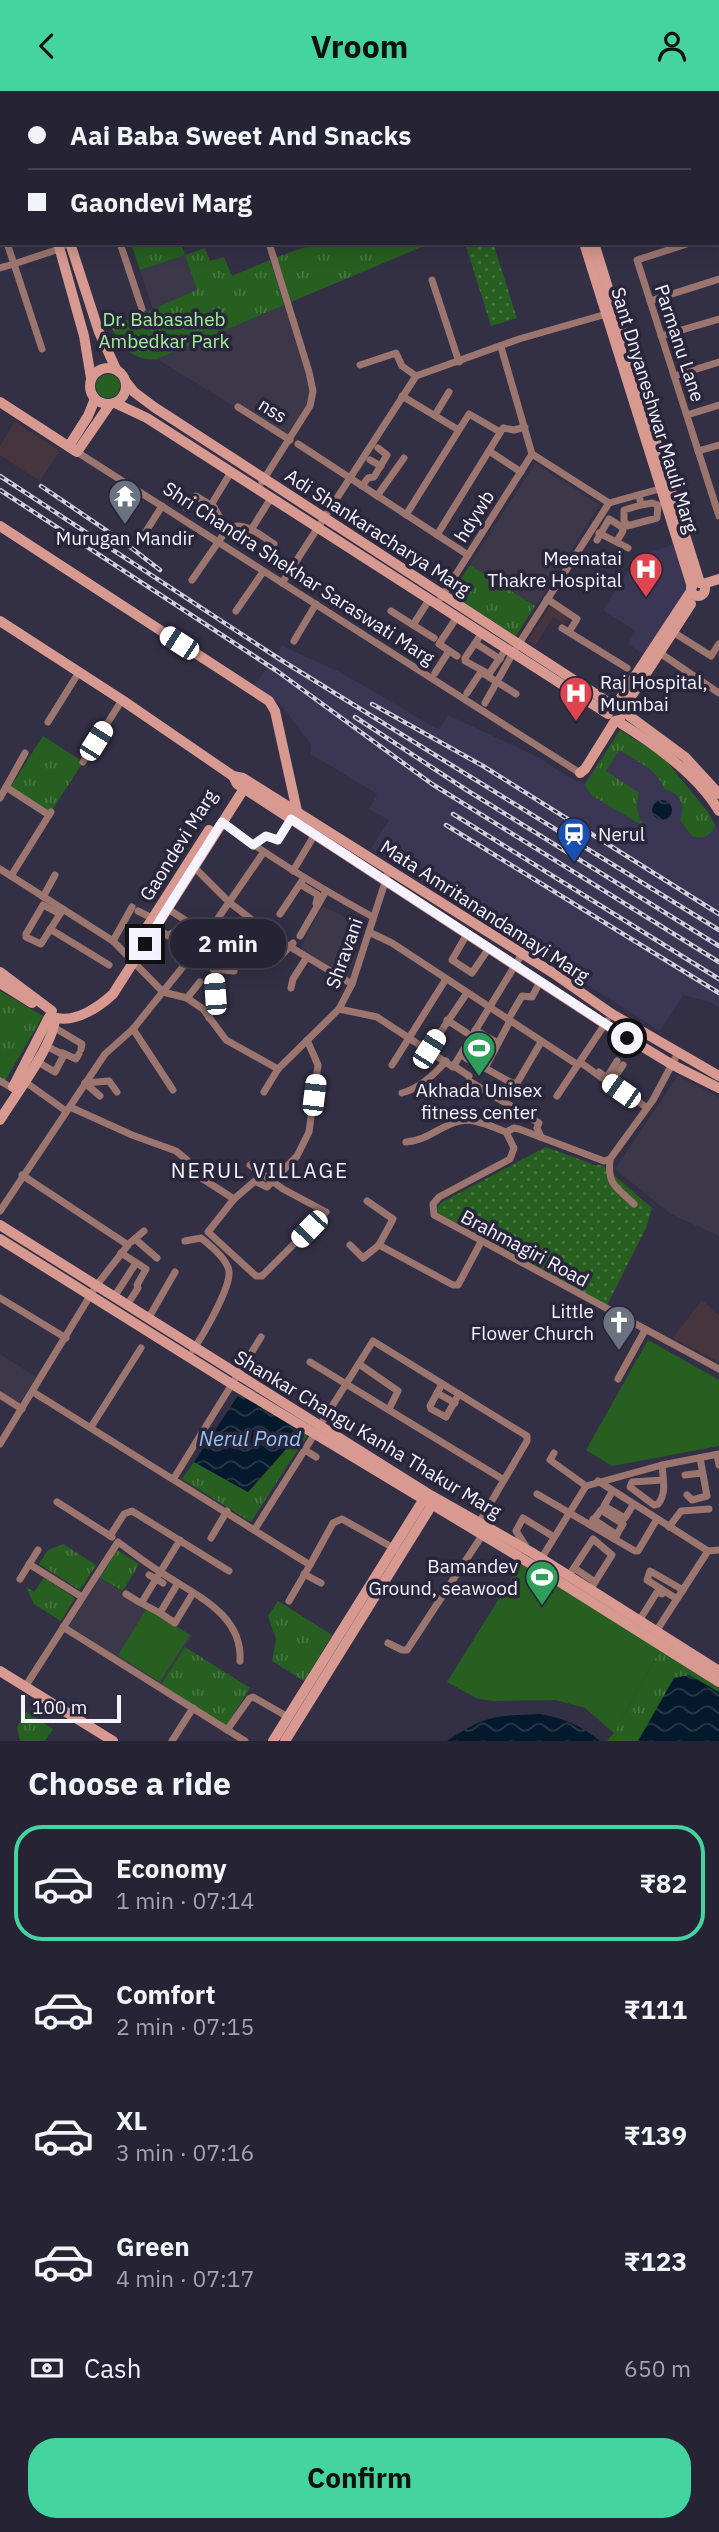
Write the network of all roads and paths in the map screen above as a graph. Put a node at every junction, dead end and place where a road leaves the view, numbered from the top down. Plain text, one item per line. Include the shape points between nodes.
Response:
1 (8, 245) edge
2 (63, 245) edge
3 (121, 245) edge
4 (270, 245) edge
5 (585, 245) edge
6 (594, 245) edge
7 (684, 245) edge
8 (14, 264) junction
9 (0, 268) edge
10 (719, 279) edge
11 (432, 280) dead end
12 (650, 300) junction
13 (142, 309) dead end
14 (611, 312) junction
15 (719, 319) edge
16 (661, 336) junction
17 (501, 347) junction
18 (43, 349) dead end
19 (458, 362) junction
20 (719, 362) edge
21 (360, 365) dead end
22 (116, 369) junction
23 (416, 376) junction
24 (674, 376) junction
25 (91, 379) junction
26 (127, 383) junction
27 (449, 392) dead end
28 (402, 395) junction
29 (95, 399) junction
30 (0, 402) edge
31 (113, 404) junction
32 (719, 405) edge
33 (238, 407) dead end
34 (435, 415) junction
35 (687, 415) junction
36 (525, 427) junction
37 (457, 429) junction
38 (500, 432) junction
39 (290, 440) junction
40 (298, 445) dead end
41 (719, 445) edge
42 (378, 448) dead end
43 (73, 449) junction
44 (489, 451) junction
45 (698, 451) junction
46 (532, 454) junction
47 (404, 458) dead end
48 (370, 460) dead end
49 (380, 466) junction
50 (231, 472) junction
51 (521, 472) junction
52 (349, 478) junction
53 (261, 484) junction
54 (362, 486) junction
55 (665, 487) junction
56 (719, 487) edge
57 (710, 489) junction
58 (639, 495) junction
59 (377, 496) junction
60 (271, 498) junction
61 (609, 503) junction
62 (211, 505) junction
63 (641, 505) junction
64 (162, 506) junction
65 (186, 508) dead end
66 (406, 515) junction
67 (719, 516) edge
68 (320, 523) junction
69 (0, 526) edge
70 (592, 529) junction
71 (226, 530) junction
72 (251, 530) junction
73 (437, 535) junction
74 (599, 537) junction
75 (139, 541) dead end
76 (617, 541) junction
77 (218, 543) junction
78 (274, 544) dead end
79 (628, 548) dead end
80 (468, 555) junction
81 (264, 573) junction
82 (719, 579) edge
83 (192, 580) dead end
84 (282, 583) junction
85 (719, 587) edge
86 (698, 589) junction
87 (547, 599) junction
88 (436, 600) junction
89 (316, 604) junction
90 (239, 610) dead end
91 (391, 611) dead end
92 (457, 617) junction
93 (0, 621) edge
94 (413, 625) junction
95 (673, 632) junction
96 (479, 638) junction
97 (434, 640) junction
98 (294, 641) dead end
99 (719, 644) edge
100 (513, 649) junction
101 (449, 651) junction
102 (660, 653) junction
103 (457, 656) dead end
104 (711, 656) junction
105 (500, 659) junction
106 (719, 661) edge
107 (627, 668) dead end
108 (79, 672) junction
109 (435, 673) dead end
110 (497, 683) junction
111 (467, 693) dead end
112 (719, 693) edge
113 (516, 694) dead end
114 (122, 700) junction
115 (485, 703) dead end
116 (616, 714) junction
117 (48, 722) dead end
118 (25, 753) dead end
119 (83, 762) dead end
120 (580, 773) joint
121 (241, 782) junction
122 (6, 787) junction
123 (719, 794) edge
124 (0, 798) edge
125 (719, 811) edge
126 (294, 815) junction
127 (222, 822) junction
128 (314, 834) junction
129 (254, 844) junction
130 (263, 853) junction
131 (192, 865) junction
132 (0, 869) edge
133 (293, 870) junction
134 (55, 875) dead end
135 (387, 875) junction
136 (11, 876) junction
137 (304, 882) junction
138 (326, 891) junction
139 (43, 897) junction
140 (320, 898) junction
141 (229, 902) junction
142 (168, 909) junction
143 (62, 912) junction
144 (280, 914) dead end
145 (373, 917) junction
146 (154, 923) junction
147 (50, 929) junction
148 (369, 932) junction
149 (467, 934) junction
150 (300, 936) dead end
151 (113, 941) junction
152 (291, 945) junction
153 (489, 948) junction
154 (194, 953) junction
155 (522, 954) junction
156 (307, 957) junction
157 (131, 959) junction
158 (277, 960) dead end
159 (109, 965) dead end
160 (514, 966) junction
161 (213, 969) junction
162 (234, 971) dead end
163 (0, 972) edge
164 (446, 978) junction
165 (200, 982) dead end
166 (540, 982) junction
167 (0, 983) edge
168 (352, 983) junction
169 (291, 988) dead end
170 (163, 992) junction
171 (467, 993) junction
172 (187, 998) junction
173 (488, 1007) junction
174 (339, 1009) junction
175 (460, 1009) dead end
176 (503, 1011) dead end
177 (612, 1014) junction
178 (54, 1017) junction
179 (209, 1018) junction
180 (510, 1019) junction
181 (449, 1022) junction
182 (605, 1024) junction
183 (133, 1029) junction
184 (474, 1033) junction
185 (409, 1038) junction
186 (307, 1040) junction
187 (541, 1042) junction
188 (499, 1043) junction
189 (47, 1045) junction
190 (429, 1049) junction
191 (678, 1053) junction
192 (466, 1058) junction
193 (36, 1061) junction
194 (446, 1061) junction
195 (620, 1063) dead end
196 (579, 1064) junction
197 (671, 1064) junction
198 (392, 1065) dead end
199 (454, 1066) junction
200 (485, 1068) junction
201 (278, 1069) junction
202 (599, 1072) dead end
203 (719, 1076) edge
204 (610, 1079) junction
205 (0, 1081) edge
206 (24, 1081) junction
207 (85, 1083) junction
208 (719, 1088) edge
209 (12, 1089) junction
210 (173, 1090) dead end
211 (621, 1091) dead end
212 (117, 1092) dead end
213 (264, 1092) dead end
214 (402, 1093) dead end
215 (100, 1096) dead end
216 (557, 1096) dead end
217 (0, 1107) edge
218 (647, 1108) junction
219 (68, 1109) junction
220 (0, 1120) edge
221 (506, 1132) junction
222 (541, 1138) junction
223 (406, 1142) dead end
224 (610, 1159) junction
225 (250, 1165) dead end
226 (22, 1175) junction
227 (273, 1180) junction
228 (234, 1199) junction
229 (367, 1201) dead end
230 (634, 1204) dead end
231 (0, 1211) edge
232 (0, 1225) edge
233 (144, 1231) dead end
234 (0, 1239) edge
235 (185, 1241) dead end
236 (131, 1242) junction
237 (481, 1242) junction
238 (350, 1245) dead end
239 (379, 1245) junction
240 (121, 1253) junction
241 (156, 1258) dead end
242 (136, 1263) junction
243 (175, 1272) dead end
244 (94, 1291) junction
245 (114, 1297) junction
246 (0, 1299) edge
247 (127, 1305) junction
248 (148, 1318) junction
249 (645, 1330) junction
250 (261, 1337) dead end
251 (66, 1338) junction
252 (141, 1348) dead end
253 (192, 1352) junction
254 (310, 1362) dead end
255 (359, 1364) junction
256 (719, 1370) edge
257 (235, 1379) junction
258 (618, 1379) dead end
259 (347, 1383) junction
260 (442, 1384) junction
261 (33, 1392) junction
262 (437, 1393) junction
263 (459, 1394) junction
264 (0, 1395) edge
265 (455, 1403) junction
266 (22, 1409) junction
267 (389, 1409) junction
268 (91, 1427) junction
269 (319, 1430) junction
270 (0, 1444) edge
271 (305, 1450) junction
272 (554, 1453) dead end
273 (718, 1455) edge
274 (316, 1457) dead end
275 (700, 1458) junction
276 (662, 1465) junction
277 (719, 1465) edge
278 (702, 1473) junction
279 (685, 1475) dead end
280 (174, 1478) junction
281 (504, 1480) junction
282 (663, 1480) junction
283 (598, 1481) junction
284 (586, 1486) junction
285 (537, 1494) dead end
286 (610, 1494) junction
287 (687, 1495) dead end
288 (430, 1499) junction
289 (57, 1502) dead end
290 (632, 1507) junction
291 (709, 1509) dead end
292 (227, 1511) junction
293 (569, 1513) junction
294 (655, 1515) junction
295 (591, 1522) junction
296 (669, 1527) junction
297 (255, 1529) junction
298 (481, 1529) junction
299 (599, 1531) junction
300 (110, 1536) junction
301 (554, 1537) junction
302 (616, 1537) junction
303 (211, 1538) dead end
304 (593, 1539) junction
305 (180, 1540) junction
306 (118, 1542) junction
307 (38, 1550) dead end
308 (719, 1550) edge
309 (398, 1551) junction
310 (708, 1551) junction
311 (531, 1552) junction
312 (539, 1563) junction
313 (29, 1564) junction
314 (310, 1565) junction
315 (229, 1571) dead end
316 (571, 1572) junction
317 (304, 1574) junction
318 (157, 1578) junction
319 (20, 1579) dead end
320 (321, 1583) dead end
321 (593, 1586) junction
322 (176, 1587) junction
323 (683, 1590) junction
324 (126, 1594) dead end
325 (192, 1596) junction
326 (82, 1597) junction
327 (289, 1601) dead end
328 (676, 1601) junction
329 (141, 1603) junction
330 (160, 1613) junction
331 (639, 1622) junction
332 (63, 1626) junction
333 (653, 1636) junction
334 (388, 1643) dead end
335 (240, 1661) dead end
336 (0, 1671) edge
337 (719, 1671) edge
338 (719, 1682) edge
339 (25, 1687) junction
340 (193, 1708) junction
341 (288, 1717) junction
342 (227, 1730) junction
343 (113, 1741) edge
344 (172, 1741) edge
345 (245, 1741) edge
346 (273, 1741) edge
347 (285, 1741) edge

1 - 8 street
2 - 8 street
2 - 22 street
2 - 25 street
3 - 13 street
4 - 39 street via 313,391 310,406
5 - 14 street, Sant Dnyaneshwar Mauli Marg
6 - 14 street, Sant Dnyaneshwar Mauli Marg
7 - 12 street, Parmanu Lane via 637,260
8 - 9 street
8 - 18 street
10 - 12 street
11 - 19 street
12 - 16 street, Parmanu Lane
14 - 17 street
14 - 55 street, Sant Dnyaneshwar Mauli Marg
15 - 16 street
16 - 24 street, Parmanu Lane
17 - 19 street
17 - 36 street
19 - 23 street
20 - 24 street
21 - 23 street via 396,353 402,366
22 - 25 street via 99,370
22 - 26 street
23 - 28 street
24 - 35 street, Parmanu Lane
25 - 29 street
26 - 31 street via 124,395
26 - 53 street, Adi Shankaracharya Marg
27 - 34 street
28 - 34 street
28 - 52 street
29 - 31 street
29 - 43 street
30 - 43 street, Shri Chandra Shekhar Saraswati Marg
31 - 43 street
31 - 50 street, Adi Shankaracharya Marg via 147,418
32 - 35 street
33 - 39 street, nss
34 - 37 street
35 - 45 street, Parmanu Lane
36 - 38 street
36 - 46 street
37 - 38 street via 468,414
37 - 66 street
38 - 44 street
39 - 53 street
40 - 52 street
41 - 45 street
42 - 49 street via 387,454
43 - 64 street, Shri Chandra Shekhar Saraswati Marg
44 - 51 street
44 - 73 street
45 - 57 street, Parmanu Lane
46 - 51 street, hdywb
46 - 61 street
47 - 59 street
48 - 49 street
49 - 54 street
50 - 53 street, Adi Shankaracharya Marg
50 - 62 street
51 - 80 street, hdywb
52 - 54 street
52 - 68 street
53 - 60 street, Adi Shankaracharya Marg
53 - 68 street, Adi Shankaracharya Marg
54 - 59 street
55 - 58 street
55 - 86 street, Sant Dnyaneshwar Mauli Marg
56 - 57 street
57 - 67 street, Parmanu Lane
58 - 61 street
58 - 63 street
59 - 66 street
60 - 68 street, Adi Shankaracharya Marg
60 - 72 street
61 - 70 street
62 - 65 street via 196,496
62 - 71 street
63 - 63 street via 658,505 657,518 628,526 624,510
64 - 75 street
64 - 77 street, Shri Chandra Shekhar Saraswati Marg
66 - 73 street
68 - 84 street
68 - 88 street, Adi Shankaracharya Marg
69 - 126 street via 269,701 275,711
70 - 74 street
70 - 87 street
71 - 72 street via 233,525
71 - 77 street
72 - 78 street
73 - 80 street
74 - 76 street
74 - 76 street via 610,519 622,527
76 - 79 street
77 - 81 street, Shri Chandra Shekhar Saraswati Marg
77 - 83 street
80 - 88 street, hdywb
81 - 84 street, Shri Chandra Shekhar Saraswati Marg
81 - 90 street
82 - 86 street
84 - 89 street, Shri Chandra Shekhar Saraswati Marg
85 - 86 street
86 - 95 street
86 - 116 street
87 - 100 street
87 - 107 street via 577,619 566,630
88 - 92 street, Adi Shankaracharya Marg
88 - 94 street, hdywb
88 - 100 street, Adi Shankaracharya Marg
89 - 98 street
89 - 120 street, Shri Chandra Shekhar Saraswati Marg
91 - 94 street
92 - 96 street, Adi Shankaracharya Marg
92 - 97 street
93 - 108 street, Mata Amritanandamayi Marg
94 - 97 street
95 - 102 street
95 - 104 street
96 - 100 street, Adi Shankaracharya Marg
96 - 105 street
96 - 105 street via 465,661 487,674
97 - 101 street
99 - 104 street
100 - 105 street
100 - 110 street
100 - 116 street, Adi Shankaracharya Marg
101 - 103 street
101 - 109 street
102 - 112 street
102 - 116 street
104 - 106 street
108 - 114 street, Mata Amritanandamayi Marg
108 - 117 street
110 - 111 street via 479,673
110 - 113 street
110 - 115 street
114 - 119 street
114 - 121 street, Mata Amritanandamayi Marg
116 - 120 street, Shri Chandra Shekhar Saraswati Marg
116 - 123 street, Adi Shankaracharya Marg via 685,757
116 - 125 street, Adi Shankaracharya Marg via 679,765
118 - 122 street
121 - 126 street, Mata Amritanandamayi Marg
121 - 127 street, Gaondevi Marg
121 - 131 street, Gaondevi Marg
122 - 124 street
122 - 136 street via 50,814
126 - 128 street, Mata Amritanandamayi Marg
126 - 129 street via 278,840 266,836
126 - 135 street, Mata Amritanandamayi Marg
127 - 129 street
127 - 131 street, Gaondevi Marg
128 - 133 street
128 - 135 street, Mata Amritanandamayi Marg
129 - 130 street
129 - 133 street
130 - 133 street
130 - 141 street
131 - 141 street
131 - 142 street, Gaondevi Marg
131 - 146 street, Gaondevi Marg
132 - 136 street
133 - 137 street
134 - 139 street
135 - 145 street, Shravani
135 - 149 street, Mata Amritanandamayi Marg
135 - 155 street, Mata Amritanandamayi Marg
136 - 139 street
137 - 138 street
137 - 140 street
137 - 144 street
138 - 140 street
138 - 145 street
139 - 143 street
140 - 150 street
141 - 152 street
141 - 154 street
142 - 146 street, Gaondevi Marg
142 - 146 street via 191,924 181,938 172,933 168,936
143 - 147 street
143 - 147 street via 43,905 26,936 39,945
143 - 151 street
145 - 148 street, Shravani
146 - 151 street via 135,909
146 - 157 street, Gaondevi Marg
147 - 159 street
148 - 164 street
148 - 168 street, Shravani
149 - 153 street, Mata Amritanandamayi Marg
149 - 153 street via 452,960 472,973
151 - 157 street
152 - 156 street
152 - 158 street
153 - 160 street, Mata Amritanandamayi Marg
154 - 161 street
154 - 170 street
155 - 160 street
155 - 177 street, Mata Amritanandamayi Marg
156 - 168 street
156 - 169 street
157 - 170 street
157 - 178 street, Gaondevi Marg via 103,995 75,1012
160 - 166 street, Mata Amritanandamayi Marg
160 - 173 street
161 - 162 street
161 - 179 street via 215,994
163 - 178 street
164 - 171 street
164 - 185 street
165 - 172 street
166 - 180 street via 532,997 523,996
166 - 182 street, Mata Amritanandamayi Marg
167 - 178 street
168 - 174 street, Shravani
170 - 172 street
170 - 183 street
171 - 173 street
171 - 181 street
172 - 179 street
173 - 180 street
173 - 184 street
174 - 185 street via 377,1017
174 - 186 street, Shravani
175 - 181 street
176 - 180 street
177 - 182 street
177 - 191 street, Mata Amritanandamayi Marg
178 - 189 street
178 - 189 street via 82,1044 74,1058
178 - 209 street
179 - 201 street via 226,1040
180 - 187 street
180 - 188 street
181 - 184 street
181 - 190 street
182 - 196 street
182 - 197 street, Mata Amritanandamayi Marg
183 - 207 street via 105,1054
183 - 210 street
184 - 188 street
184 - 192 street
185 - 190 street
185 - 198 street
186 - 201 street, Shravani
186 - 227 street via 318,1065 309,1132 297,1156
187 - 196 street
187 - 200 street via 517,1083
188 - 200 street
189 - 193 street
189 - 193 street via 64,1055 55,1072
190 - 194 street
191 - 197 street
191 - 203 street, Mata Amritanandamayi Marg
192 - 199 street
192 - 200 street
193 - 206 street
194 - 199 street
194 - 214 street via 434,1075
195 - 204 street
196 - 211 street
196 - 216 street
197 - 208 street, Mata Amritanandamayi Marg
197 - 218 street
199 - 222 street via 539,1123
201 - 213 street, Shravani
202 - 204 street
204 - 218 street
205 - 209 street
206 - 219 street
206 - 220 street
207 - 212 street via 109,1081
207 - 215 street
207 - 219 street
209 - 217 street
218 - 224 street
219 - 226 street
219 - 228 street via 176,1151 187,1160 189,1170
221 - 222 street via 514,1128
221 - 223 street via 460,1121 424,1139
221 - 237 street, Brahmagiri Road via 514,1148 510,1159 439,1196 433,1204 438,1219
222 - 224 street via 604,1161
224 - 230 street via 611,1182
225 - 227 street
226 - 231 street
226 - 236 street
227 - 228 street via 267,1187 255,1181
227 - 228 street via 327,1212 262,1276 256,1276 208,1232
229 - 239 street via 393,1219
232 - 244 street, Shankar Changu Kanha Thakur Marg
233 - 236 street
234 - 244 street, Shankar Changu Kanha Thakur Marg
235 - 253 street via 201,1238 229,1270 226,1288
236 - 240 street
236 - 241 street
237 - 239 street via 458,1285
237 - 249 street, Brahmagiri Road
238 - 239 street via 363,1258
240 - 242 street
240 - 244 street
242 - 245 street
242 - 247 street via 146,1271
243 - 248 street
244 - 245 street, Shankar Changu Kanha Thakur Marg
244 - 251 street
244 - 253 street, Shankar Changu Kanha Thakur Marg
245 - 247 street, Shankar Changu Kanha Thakur Marg
246 - 251 street
247 - 248 street, Shankar Changu Kanha Thakur Marg
248 - 253 street, Shankar Changu Kanha Thakur Marg
249 - 256 street, Brahmagiri Road
249 - 258 street
250 - 257 street
251 - 261 street
252 - 268 street
253 - 257 street, Shankar Changu Kanha Thakur Marg
254 - 259 street
255 - 259 street
255 - 260 street via 373,1341
255 - 267 street via 398,1391
257 - 269 street, Shankar Changu Kanha Thakur Marg
257 - 280 street
259 - 267 street
259 - 269 street
260 - 262 street
260 - 263 street
261 - 266 street
261 - 268 street
262 - 265 street
262 - 265 street via 430,1408 444,1417
263 - 265 street
263 - 281 street via 527,1436
264 - 266 street
266 - 270 street
267 - 281 street
268 - 280 street
269 - 271 street
269 - 288 street, Shankar Changu Kanha Thakur Marg
271 - 274 street
271 - 297 street
272 - 284 street via 550,1460
273 - 275 street
273 - 277 street
275 - 276 street
275 - 278 street
276 - 282 street
276 - 283 street
278 - 279 street
278 - 287 street via 706,1497 692,1500
280 - 292 street
281 - 298 street
282 - 282 street via 664,1495 656,1505 630,1487 632,1482
283 - 284 street
283 - 286 street
284 - 293 street
285 - 293 street
286 - 290 street
286 - 290 street via 604,1506 621,1517
288 - 298 street, Shankar Changu Kanha Thakur Marg
288 - 309 street
289 - 300 street
290 - 294 street
291 - 296 street via 677,1514
292 - 297 street
292 - 303 street
293 - 295 street
293 - 301 street
294 - 296 street
294 - 302 street via 638,1551
295 - 299 street
295 - 302 street
295 - 302 street via 601,1510 623,1524
296 - 310 street
297 - 314 street
298 - 311 street, Shankar Changu Kanha Thakur Marg
298 - 312 street, Shankar Changu Kanha Thakur Marg
298 - 334 street via 407,1650
299 - 302 street
299 - 304 street
300 - 305 street via 124,1514 132,1511
300 - 306 street
301 - 311 street via 520,1520 517,1536
301 - 312 street
304 - 316 street
304 - 321 street via 612,1555
305 - 315 street
305 - 318 street
306 - 318 street
306 - 326 street
307 - 313 street
308 - 310 street
309 - 314 street via 342,1519 333,1523
309 - 341 street
309 - 347 street
310 - 323 street
311 - 312 street, Shankar Changu Kanha Thakur Marg
312 - 316 street, Shankar Changu Kanha Thakur Marg
312 - 333 street, Shankar Changu Kanha Thakur Marg
313 - 319 street
313 - 326 street
314 - 317 street
316 - 321 street, Shankar Changu Kanha Thakur Marg
317 - 320 street
317 - 327 street
318 - 322 street
318 - 329 street
321 - 331 street, Shankar Changu Kanha Thakur Marg
322 - 325 street
322 - 330 street
323 - 328 street
323 - 328 street via 650,1571 647,1580
324 - 329 street
325 - 330 street via 175,1623
325 - 335 street via 209,1602 228,1621 240,1647
326 - 332 street
328 - 331 street via 657,1592
328 - 333 street
329 - 330 street
331 - 333 street, Shankar Changu Kanha Thakur Marg
332 - 339 street
332 - 340 street
333 - 337 street, Shankar Changu Kanha Thakur Marg
333 - 338 street, Shankar Changu Kanha Thakur Marg
336 - 339 street
339 - 343 street
340 - 342 street
340 - 344 street
341 - 342 street via 253,1697
341 - 346 street
342 - 345 street

